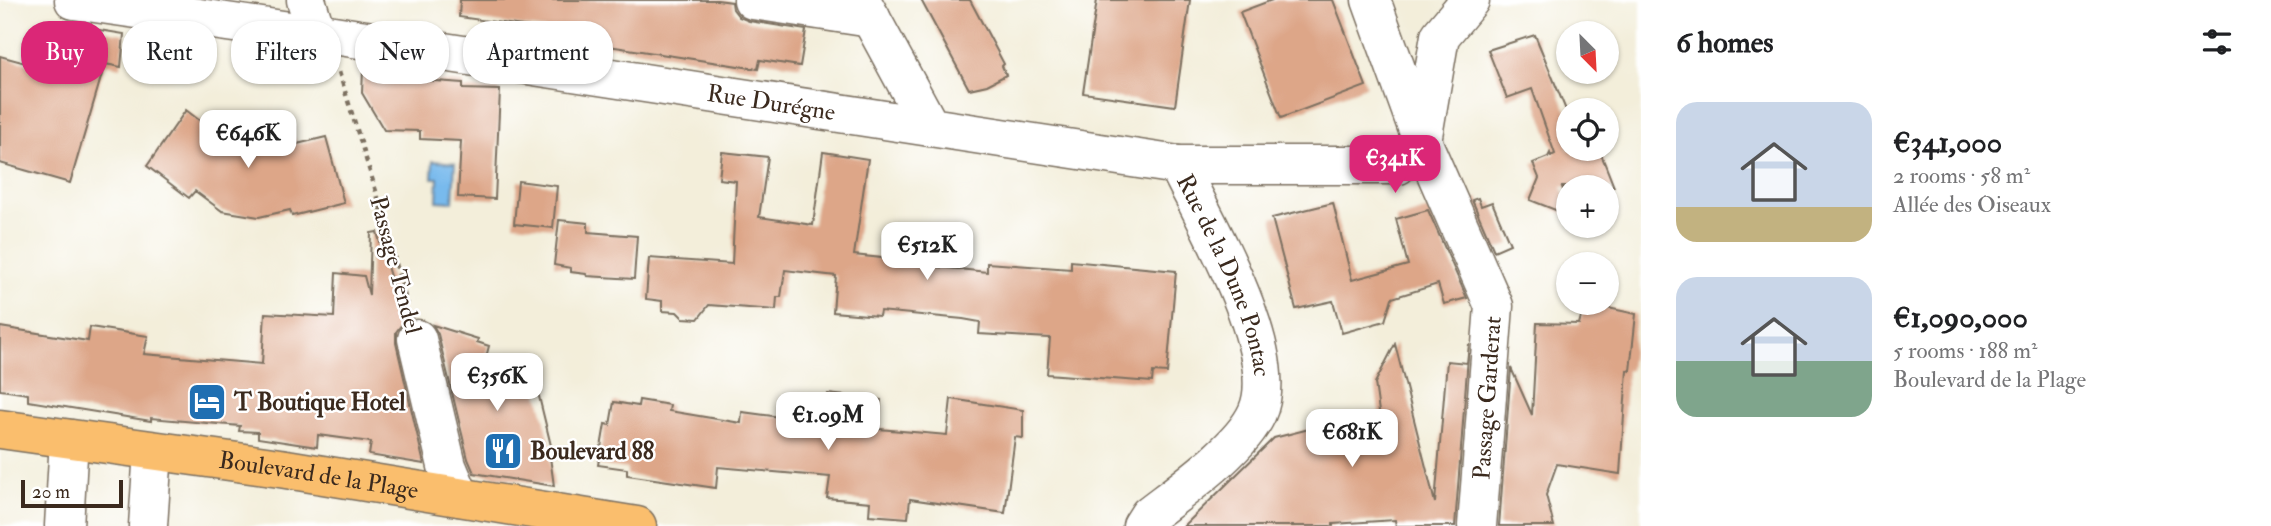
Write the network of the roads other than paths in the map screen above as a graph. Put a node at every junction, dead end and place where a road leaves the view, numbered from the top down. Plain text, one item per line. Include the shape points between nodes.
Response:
1 (74, 0) edge
2 (753, 0) edge
3 (1371, 0) edge
4 (1470, 0) edge
5 (866, 9) edge
6 (296, 21) edge
7 (341, 27) edge
8 (930, 127) junction
9 (1422, 141) junction
10 (1178, 164) junction
11 (416, 340) road end
12 (0, 429) edge
13 (69, 439) junction
14 (153, 451) junction
15 (460, 497) junction
16 (64, 526) edge
17 (148, 526) edge
18 (636, 526) edge
19 (1142, 526) edge
20 (1477, 526) edge

1 - 6 street, Rue Durégne
2 - 5 street
3 - 9 street, Passage Garderat
4 - 9 street via 1440,36
5 - 8 street
7 - 8 street, Rue Durégne
8 - 10 street, Rue de la Dune Pontac
9 - 10 street via 1398,165
9 - 20 street, Passage Garderat via 1494,306
10 - 19 street, Rue de la Dune Pontac via 1247,307 1264,386 1257,414 1236,442
11 - 15 street, Passage Tendel via 447,466
12 - 13 main road, Boulevard de la Plage
13 - 14 main road, Boulevard de la Plage
13 - 16 street
14 - 15 main road, Boulevard de la Plage
14 - 17 street
15 - 18 main road, Boulevard de la Plage

